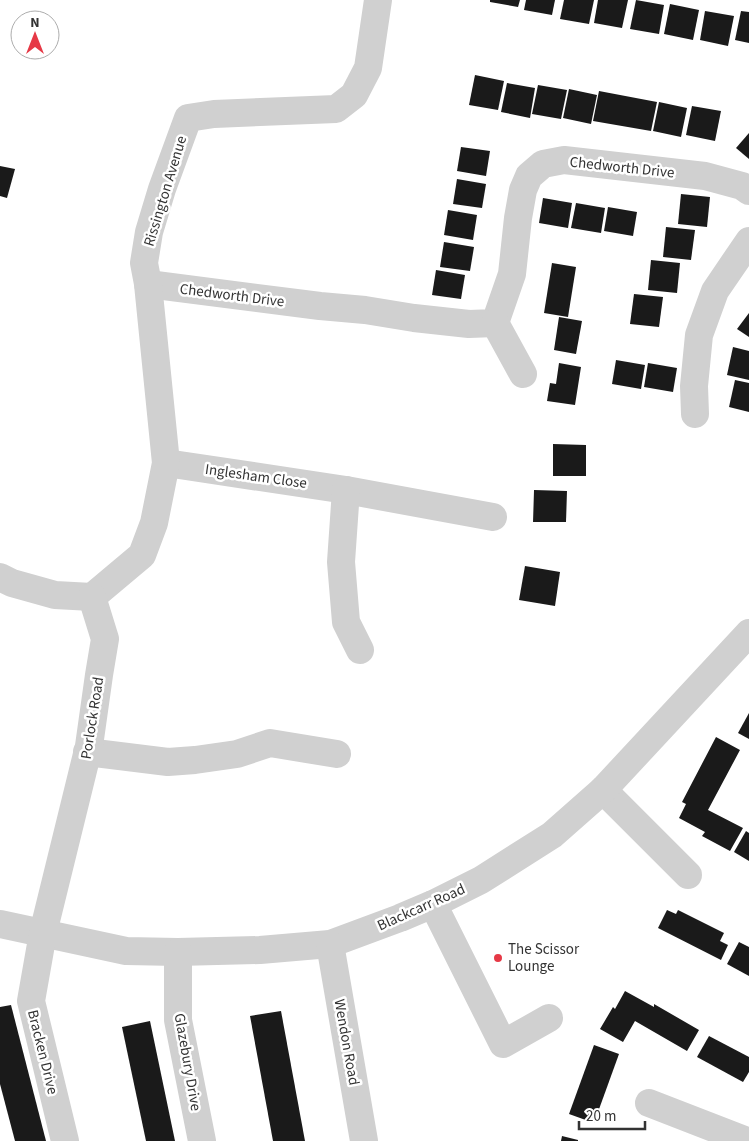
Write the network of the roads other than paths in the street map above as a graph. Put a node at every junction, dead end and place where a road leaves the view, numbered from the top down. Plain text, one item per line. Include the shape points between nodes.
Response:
1 (378, 0) edge
2 (749, 191) edge
3 (749, 241) edge
4 (148, 284) junction
5 (495, 323) junction
6 (523, 374) dead end
7 (695, 414) dead end
8 (166, 464) junction
9 (346, 490) junction
10 (493, 517) dead end
11 (0, 577) edge
12 (92, 597) junction
13 (749, 633) edge
14 (360, 650) dead end
15 (87, 752) junction
16 (337, 754) dead end
17 (603, 790) junction
18 (688, 875) dead end
19 (433, 904) junction
20 (0, 924) edge
21 (43, 933) junction
22 (330, 944) junction
23 (178, 952) junction
24 (549, 1018) dead end
25 (649, 1103) dead end
26 (65, 1141) edge
27 (202, 1141) edge
28 (364, 1141) edge
29 (747, 1141) edge

1 - 4 street, Rissington Avenue via 368,68 354,95 336,109 188,118 149,232 144,263
2 - 5 street, Chedworth Drive via 705,176 564,160 543,164 529,176 523,190 512,274
3 - 7 street via 715,291 699,335
4 - 5 street, Chedworth Drive via 414,318 469,324
4 - 8 street, Rissington Avenue
5 - 6 street
8 - 9 street, Inglesham Close
8 - 12 street, Rissington Avenue via 154,523 142,555
9 - 10 street, Inglesham Close
9 - 14 street via 341,562 345,612 346,622
11 - 12 street via 55,595
12 - 15 street, Porlock Road via 105,639
13 - 17 street, Blackcarr Road
15 - 16 street via 168,762 237,754 270,743
15 - 21 street, Porlock Road
17 - 18 street
17 - 19 street, Blackcarr Road via 552,835 481,880
19 - 22 street, Blackcarr Road
19 - 24 street via 503,1044
20 - 21 street, Blackcarr Road
21 - 23 street, Blackcarr Road via 126,951
21 - 26 street, Bracken Drive via 31,1001
22 - 23 street, Blackcarr Road
22 - 28 street, Wendon Road
23 - 27 street, Glazebury Drive via 178,1020
25 - 29 street

